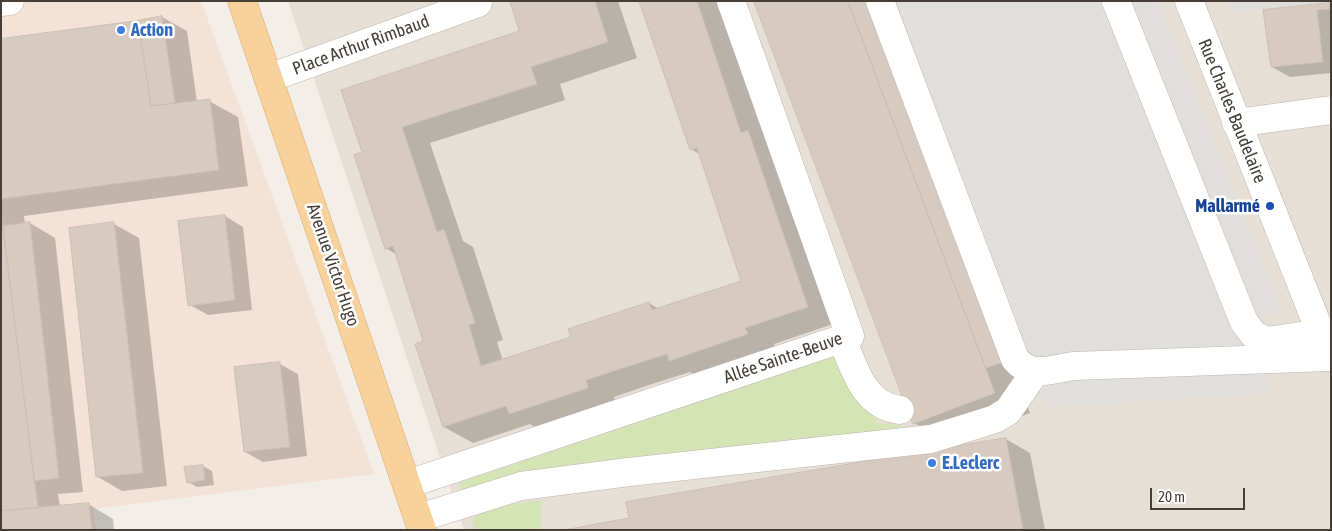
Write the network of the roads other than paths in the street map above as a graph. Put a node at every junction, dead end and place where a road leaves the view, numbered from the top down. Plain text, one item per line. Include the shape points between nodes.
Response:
1 (10, 1) edge
2 (242, 1) edge
3 (478, 1) edge
4 (730, 1) edge
5 (880, 1) edge
6 (1116, 1) edge
7 (1189, 1) edge
8 (1, 2) edge
9 (269, 78) junction
10 (1331, 110) edge
11 (1236, 123) junction
12 (842, 339) junction
13 (1327, 350) edge
14 (1035, 372) junction
15 (900, 410) dead end
16 (408, 484) junction
17 (420, 524) edge

1 - 8 street
2 - 9 main road, Avenue Victor Hugo
3 - 9 street, Place Arthur Rimbaud
4 - 12 street, Allée Sainte-Beuve via 850,336
5 - 14 street via 1015,359 1023,369
6 - 13 street via 1244,322 1254,335 1267,341
7 - 11 street, Rue Charles Baudelaire
9 - 16 main road, Avenue Victor Hugo
10 - 11 street
11 - 13 street, Rue Charles Baudelaire
12 - 15 street via 873,400 886,408
12 - 16 street, Allée Sainte-Beuve
13 - 14 street via 1074,366
14 - 17 street via 1008,411 995,419 931,439 522,486
16 - 17 main road, Avenue Victor Hugo

